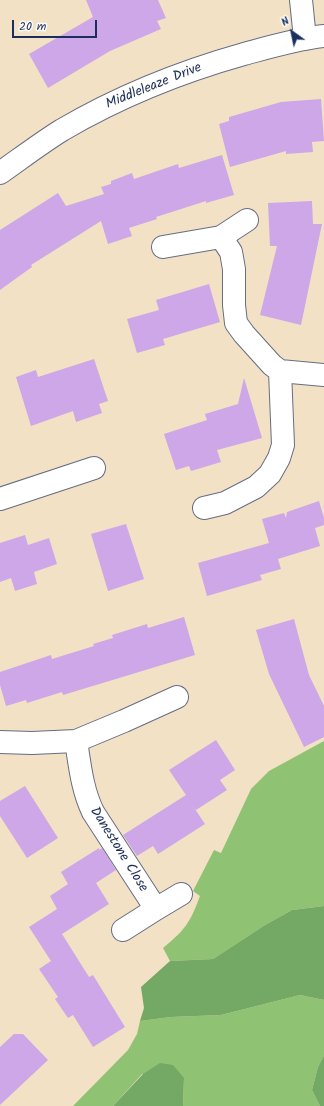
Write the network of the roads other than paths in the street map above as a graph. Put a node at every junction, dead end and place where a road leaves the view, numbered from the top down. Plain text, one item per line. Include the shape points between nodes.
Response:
1 (301, 0) edge
2 (315, 37) edge
3 (0, 173) edge
4 (247, 220) dead end
5 (221, 237) junction
6 (163, 247) dead end
7 (280, 371) junction
8 (324, 375) edge
9 (94, 468) dead end
10 (0, 499) edge
11 (204, 508) dead end
12 (177, 697) dead end
13 (76, 741) junction
14 (0, 742) edge
15 (181, 894) dead end
16 (156, 909) junction
17 (123, 930) dead end

1 - 2 street
2 - 3 street, Middleleaze Drive via 223,60 176,75 134,93 61,130
4 - 5 street
5 - 6 street
5 - 7 street via 231,252 236,322 256,348
7 - 8 street
7 - 11 street via 283,445 279,458 270,474 256,487 225,503
9 - 10 street
12 - 13 street
13 - 14 street
13 - 16 street, Danestone Close via 82,781 93,812
15 - 16 street
16 - 17 street

